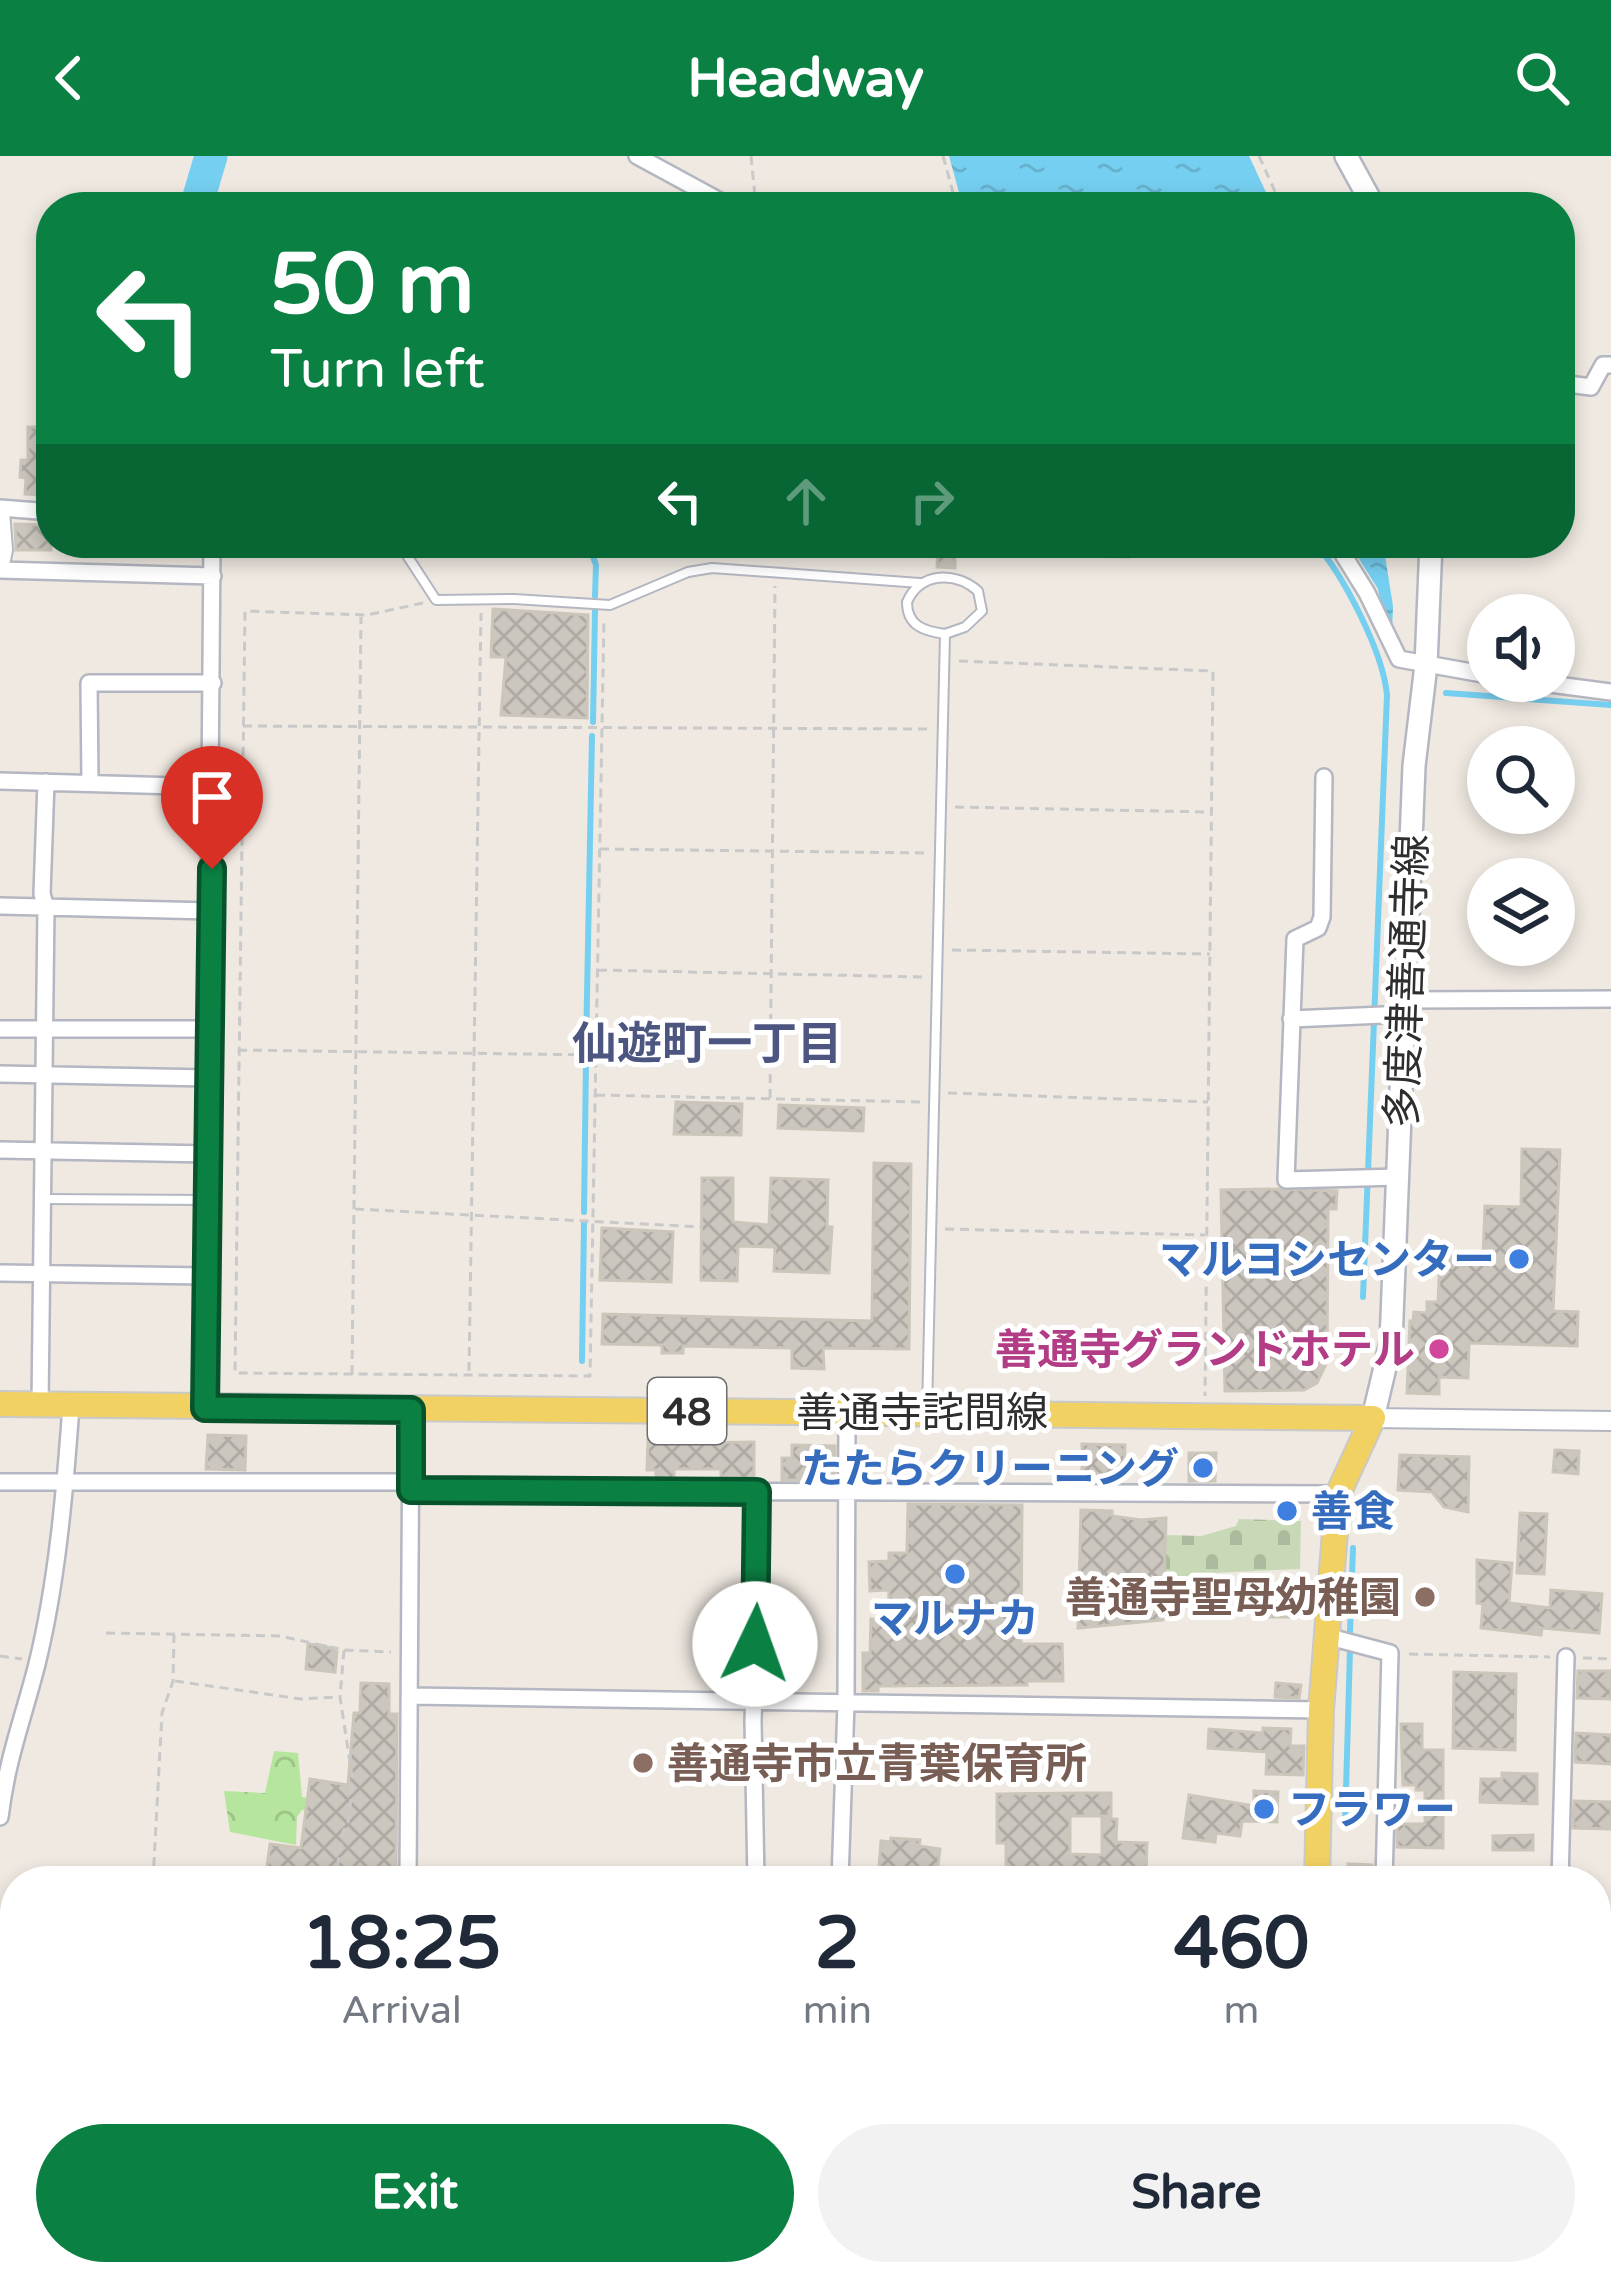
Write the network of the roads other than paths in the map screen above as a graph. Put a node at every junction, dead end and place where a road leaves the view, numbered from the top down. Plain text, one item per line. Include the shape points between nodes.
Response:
1 (637, 156) edge
2 (1346, 156) edge
3 (703, 192) edge
4 (1366, 192) edge
5 (1611, 365) edge
6 (1575, 385) edge
7 (0, 510) edge
8 (36, 511) edge
9 (212, 558) edge
10 (408, 558) edge
11 (1345, 558) edge
12 (1430, 558) edge
13 (0, 567) edge
14 (213, 576) junction
15 (920, 583) junction
16 (945, 634) junction
17 (1426, 665) junction
18 (1467, 672) edge
19 (213, 682) junction
20 (1575, 687) edge
21 (1611, 692) edge
22 (1324, 777) dead end
23 (0, 781) edge
24 (46, 782) junction
25 (90, 783) junction
26 (213, 787) junction
27 (0, 906) edge
28 (46, 907) junction
29 (211, 911) junction
30 (1611, 998) edge
31 (1406, 1007) junction
32 (1291, 1018) junction
33 (0, 1029) edge
34 (44, 1029) junction
35 (210, 1029) junction
36 (0, 1074) edge
37 (44, 1075) junction
38 (209, 1078) junction
39 (0, 1150) edge
40 (43, 1152) junction
41 (208, 1154) junction
42 (1377, 1177) junction
43 (43, 1199) junction
44 (207, 1200) junction
45 (0, 1273) edge
46 (41, 1274) junction
47 (206, 1276) junction
48 (0, 1404) edge
49 (40, 1406) junction
50 (71, 1406) junction
51 (205, 1408) junction
52 (411, 1410) junction
53 (847, 1412) junction
54 (927, 1412) junction
55 (1373, 1418) junction
56 (1611, 1420) edge
57 (0, 1482) edge
58 (65, 1482) junction
59 (411, 1486) junction
60 (846, 1489) junction
61 (757, 1492) junction
62 (1338, 1494) junction
63 (1326, 1636) junction
64 (1566, 1657) road end
65 (411, 1696) junction
66 (753, 1702) junction
67 (846, 1703) junction
68 (1322, 1711) junction
69 (0, 1817) edge
70 (408, 1866) edge
71 (756, 1866) edge
72 (841, 1866) edge
73 (1317, 1866) edge
74 (1384, 1866) edge
75 (1560, 1866) edge

1 - 3 street
2 - 4 main road
5 - 6 street via 1591,387
7 - 8 street
7 - 13 street
9 - 14 street
10 - 15 lane via 436,600 604,604 712,568
11 - 17 street via 1399,658
12 - 17 main road, 多度津善通寺線
13 - 14 street
14 - 19 street
15 - 16 lane via 907,602 910,620
15 - 16 lane via 961,579 978,591 976,620
16 - 54 lane
17 - 18 street
17 - 31 main road, 多度津善通寺線 via 1414,766
19 - 25 street via 89,683
19 - 26 street
20 - 21 street
22 - 32 street via 1322,917 1318,928 1295,939
23 - 24 street
24 - 25 street
24 - 28 street
25 - 26 street
26 - 29 street
27 - 28 street
28 - 29 street
28 - 34 street
29 - 35 street
30 - 31 street
31 - 32 street
31 - 42 main road, 多度津善通寺線
32 - 42 street via 1286,1180
33 - 34 street
34 - 35 street
34 - 37 street
35 - 38 street
36 - 37 street
37 - 38 street
37 - 40 street
38 - 41 street
39 - 40 street
40 - 41 street
40 - 43 street
41 - 44 street
42 - 55 main road, 多度津善通寺線 via 1391,1342
43 - 44 lane
43 - 46 street
44 - 47 street
45 - 46 street
46 - 47 street
46 - 49 street
47 - 51 street
48 - 49 main road, 善通寺詫間線 / 48
49 - 50 main road, 善通寺詫間線 / 48
50 - 51 main road, 善通寺詫間線 / 48
50 - 58 street
51 - 52 main road, 善通寺詫間線 / 48
52 - 53 main road, 善通寺詫間線 / 48
52 - 59 street
53 - 54 main road, 善通寺詫間線 / 48
53 - 60 street
54 - 55 main road, 善通寺詫間線 / 48
55 - 56 street
55 - 62 main road
57 - 58 street
58 - 59 street
58 - 69 street via 38,1661 6,1765
59 - 61 street
59 - 65 street
60 - 61 street
60 - 62 street
60 - 67 street
61 - 66 street
62 - 63 main road
63 - 68 main road
63 - 74 street via 1390,1652
64 - 75 street
65 - 66 street
65 - 70 street
66 - 67 street
66 - 71 street
67 - 68 street
67 - 72 street
68 - 73 main road

